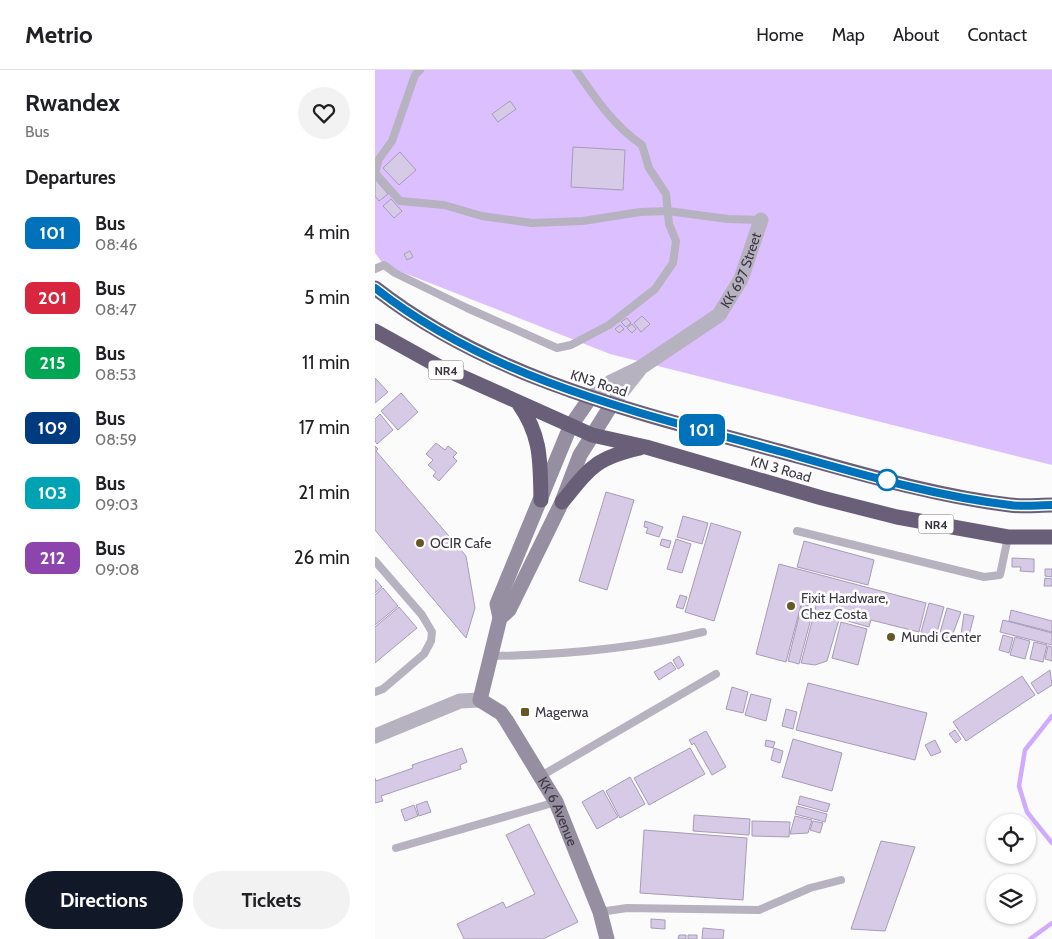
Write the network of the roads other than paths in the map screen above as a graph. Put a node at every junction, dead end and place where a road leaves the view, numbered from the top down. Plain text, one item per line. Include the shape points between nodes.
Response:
1 (420, 70) edge
2 (576, 70) edge
3 (375, 173) edge
4 (668, 211) junction
5 (761, 220) joint
6 (375, 269) edge
7 (375, 288) edge
8 (375, 330) edge
9 (640, 368) junction
10 (590, 398) junction
11 (519, 404) junction
12 (612, 404) junction
13 (570, 426) junction
14 (591, 435) junction
15 (646, 447) junction
16 (831, 465) joint
17 (541, 500) junction
18 (562, 502) junction
19 (1052, 505) edge
20 (797, 531) dead end
21 (1052, 536) edge
22 (1008, 537) junction
23 (375, 561) edge
24 (500, 618) junction
25 (703, 632) dead end
26 (491, 656) junction
27 (716, 674) dead end
28 (375, 692) edge
29 (480, 700) junction
30 (375, 736) edge
31 (541, 776) junction
32 (556, 802) junction
33 (396, 848) dead end
34 (841, 880) dead end
35 (600, 912) junction
36 (607, 939) edge

1 - 3 lane via 412,83 392,141 379,159
2 - 4 lane via 626,134 642,144 649,168 666,194
3 - 4 lane via 400,201 444,205 482,216 532,223
4 - 5 lane
4 - 6 lane via 676,241 673,263 655,290 609,325 571,345 557,348 467,308 384,265
5 - 9 street, KK 697 Street via 741,279 719,315
7 - 10 highway, KN3 Road / NR4 via 457,342 535,379
8 - 11 highway, KN 3 Road / NR4 via 438,366
9 - 10 street, KK 697 Street via 611,382
9 - 12 street, KK 697 Street
10 - 12 highway, KN3 Road
10 - 13 main road, KK 697 Street
11 - 13 highway, KN 3 Road / NR4
11 - 17 highway via 535,432
12 - 14 main road
12 - 16 highway, KN3 Road
13 - 14 highway, KN 3 Road / NR4
13 - 17 main road
14 - 15 highway, KN 3 Road / NR4
14 - 18 main road
15 - 18 highway via 612,454 598,463
15 - 22 highway, KN 3 Road / NR4 via 897,517
16 - 19 highway, KN 3 Road / NR4 via 923,489 1012,505
17 - 24 main road via 497,604
18 - 24 main road via 509,610
20 - 22 lane via 984,577 1000,575
21 - 22 highway, KN 3 Road / NR4
23 - 28 lane via 422,614 432,632 424,654 383,689
24 - 26 main road
25 - 26 lane via 603,650
26 - 29 main road
27 - 31 lane
29 - 30 street via 460,701
29 - 31 main road, KK 6 Avenue via 501,713
31 - 32 main road, KK 6 Avenue
32 - 33 lane
32 - 35 main road, KK 6 Avenue
34 - 35 lane via 810,888 759,910 627,908
35 - 36 main road, KK 6 Avenue

